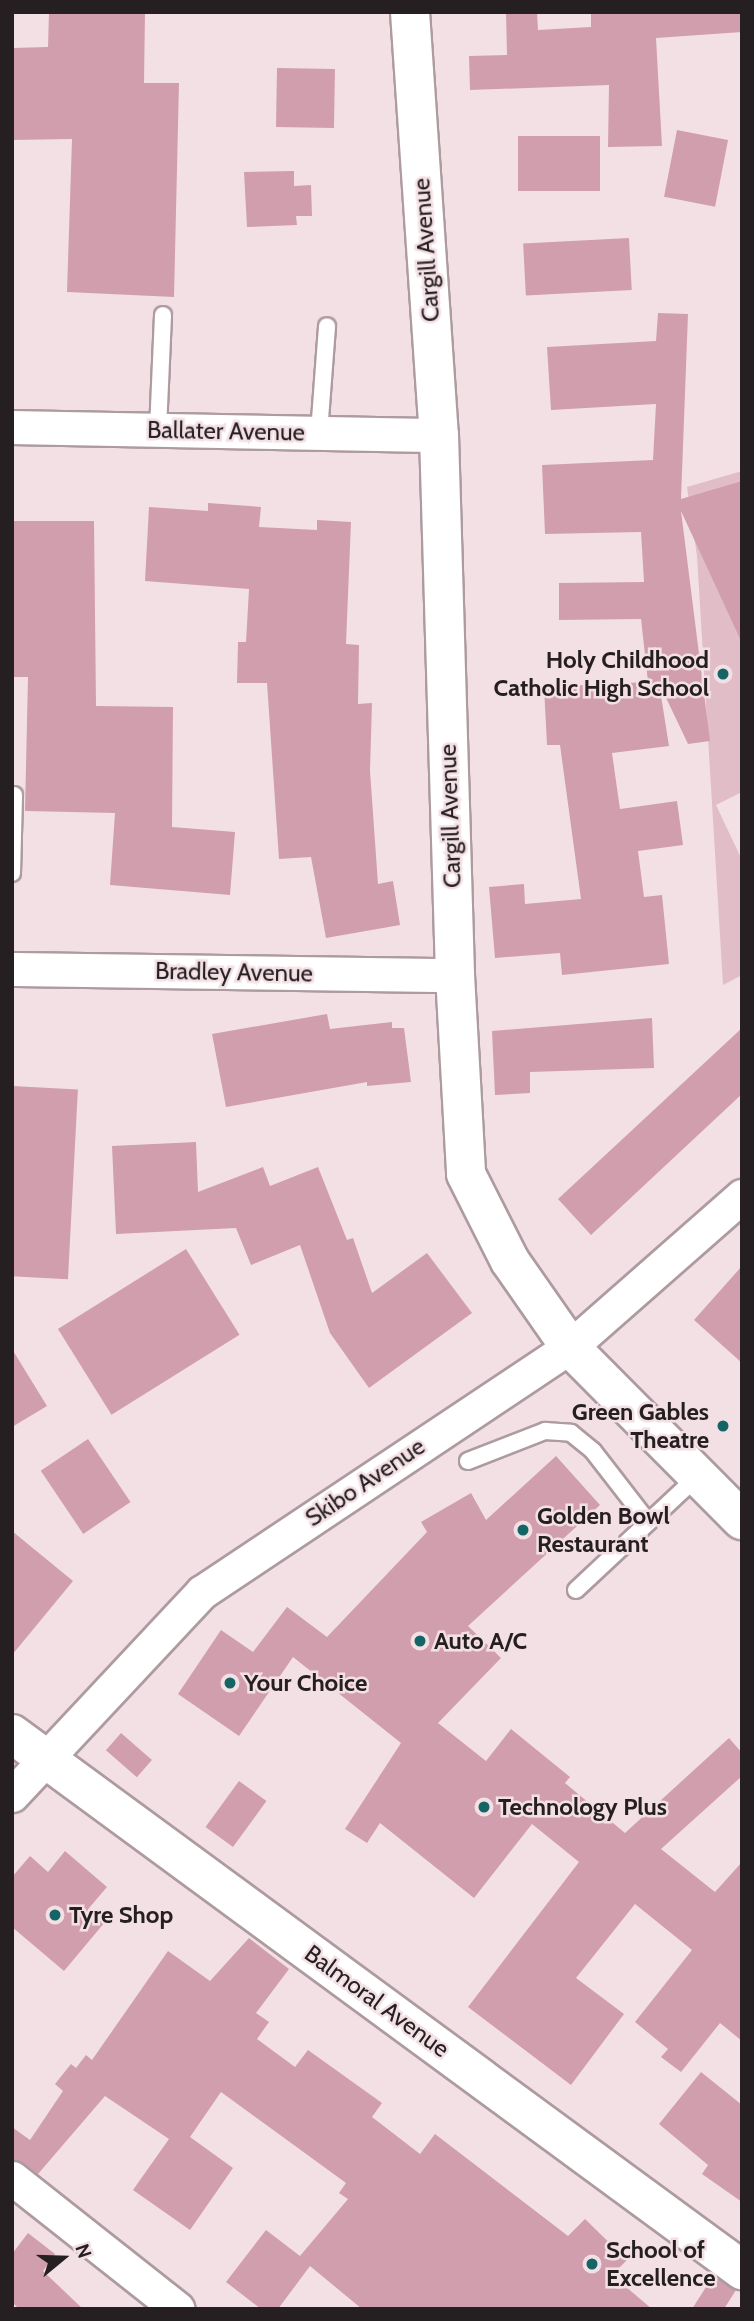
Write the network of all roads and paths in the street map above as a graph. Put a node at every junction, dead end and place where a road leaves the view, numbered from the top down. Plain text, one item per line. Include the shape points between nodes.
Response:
1 (410, 12) edge
2 (163, 315) dead end
3 (327, 326) dead end
4 (12, 427) edge
5 (158, 430) junction
6 (318, 433) junction
7 (439, 435) junction
8 (14, 795) edge
9 (12, 873) edge
10 (12, 969) edge
11 (455, 975) junction
12 (742, 1196) edge
13 (570, 1347) junction
14 (468, 1461) dead end
15 (698, 1476) junction
16 (742, 1520) edge
17 (648, 1522) junction
18 (576, 1590) dead end
19 (12, 1734) edge
20 (44, 1756) junction
21 (12, 1795) edge
22 (12, 2178) edge
23 (742, 2270) edge
24 (178, 2309) edge

1 - 7 main road, Cargill Avenue
2 - 5 lane
3 - 6 lane
4 - 5 street, Ballater Avenue
5 - 6 street, Ballater Avenue
6 - 7 street, Ballater Avenue
7 - 11 main road, Cargill Avenue
8 - 9 lane
10 - 11 street, Bradley Avenue
11 - 13 main road, Cargill Avenue via 466,1174 510,1261
12 - 13 street, Skibo Avenue
13 - 15 main road, Cargill Avenue
13 - 20 street, Skibo Avenue via 202,1592
14 - 17 lane via 545,1431 571,1433 593,1451
15 - 16 main road, Cargill Avenue
15 - 17 lane
17 - 18 lane
19 - 20 main road, Balmoral Avenue
20 - 21 street, Skibo Avenue
20 - 23 main road, Balmoral Avenue
22 - 24 street

